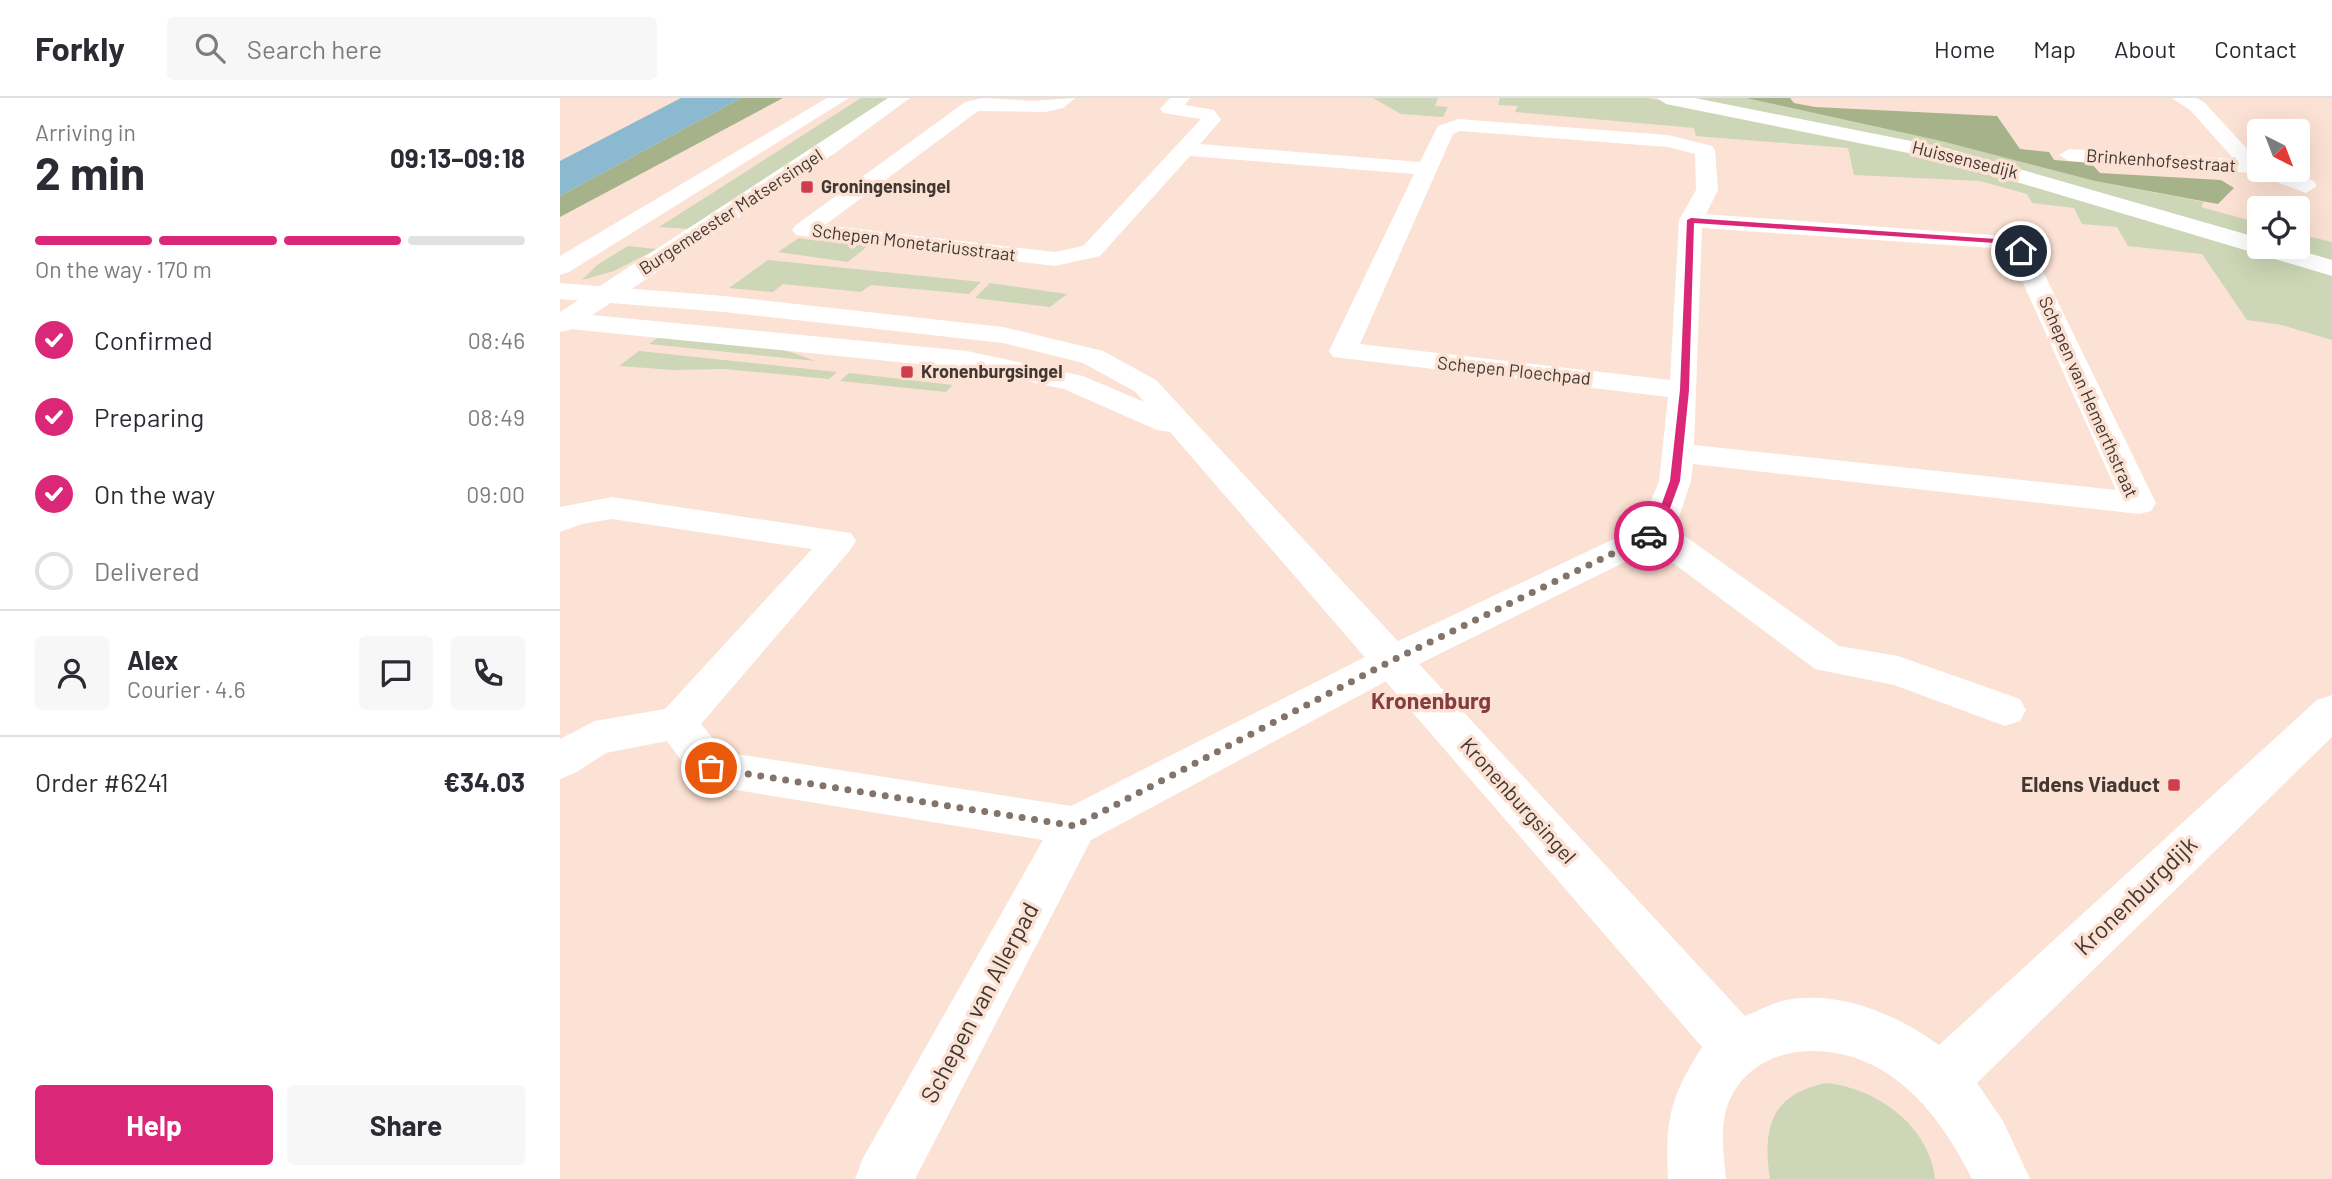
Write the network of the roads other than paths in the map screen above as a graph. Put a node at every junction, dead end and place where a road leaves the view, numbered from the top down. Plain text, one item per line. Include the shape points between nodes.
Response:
1 (840, 98) edge
2 (901, 98) edge
3 (1066, 98) edge
4 (1181, 98) edge
5 (1666, 98) edge
6 (2181, 98) edge
7 (1185, 149) junction
8 (2069, 155) dead end
9 (2247, 158) edge
10 (2247, 168) edge
11 (1429, 169) junction
12 (2294, 182) edge
13 (2306, 186) dead end
14 (1691, 220) junction
15 (560, 267) edge
16 (2332, 268) edge
17 (560, 291) edge
18 (604, 295) junction
19 (562, 321) edge
20 (1684, 390) junction
21 (1186, 431) junction
22 (1677, 453) junction
23 (560, 521) edge
24 (1656, 533) junction
25 (1391, 661) junction
26 (2005, 710) dead end
27 (2332, 711) edge
28 (677, 723) junction
29 (560, 761) edge
30 (1075, 826) junction
31 (1737, 1047) junction
32 (1940, 1082) junction
33 (884, 1179) edge
34 (1697, 1179) edge
35 (2001, 1179) edge

1 - 15 street, Burgemeester Matsersingel
2 - 18 street, Burgemeester Matsersingel
3 - 7 street, Schepen Monetariusstraat via 1048,105 989,102 972,106 804,230 1055,259 1091,251
4 - 7 street, Schepen Monetariusstraat via 1170,109 1207,114 1211,120
5 - 16 street, Huissensedijk via 1946,154
6 - 9 street, Brinkenhofsestraat via 2197,106
7 - 11 street
8 - 10 street, Brinkenhofsestraat
11 - 14 street via 1445,130 1462,117 1668,141 1705,150 1707,190
11 - 20 street, Schepen Ploechpad via 1343,351
12 - 13 street, Brinkenhofsestraat
14 - 20 street
14 - 22 street, Schepen van Hemerthstraat via 1996,241 2021,251 2139,503
17 - 18 street
18 - 19 street, Burgemeester Matsersingel
18 - 21 street, Kronenburgsingel via 1003,335 1093,357 1146,386
19 - 21 street, Kronenburgsingel via 967,360 1073,382
20 - 22 street
21 - 25 street, Kronenburgsingel
22 - 24 street via 1675,481
23 - 28 street via 612,508 838,541
24 - 25 street
24 - 26 street via 1829,659 1898,671
25 - 30 street
25 - 31 street, Kronenburgsingel
27 - 32 street, Kronenburgdijk
28 - 29 street via 595,738
28 - 30 street via 711,768
30 - 33 street, Schepen van Allerpad
31 - 32 street via 1761,1032 1789,1024 1844,1027 1900,1050
31 - 34 street via 1721,1062 1699,1106 1694,1135
32 - 35 street via 1968,1113

